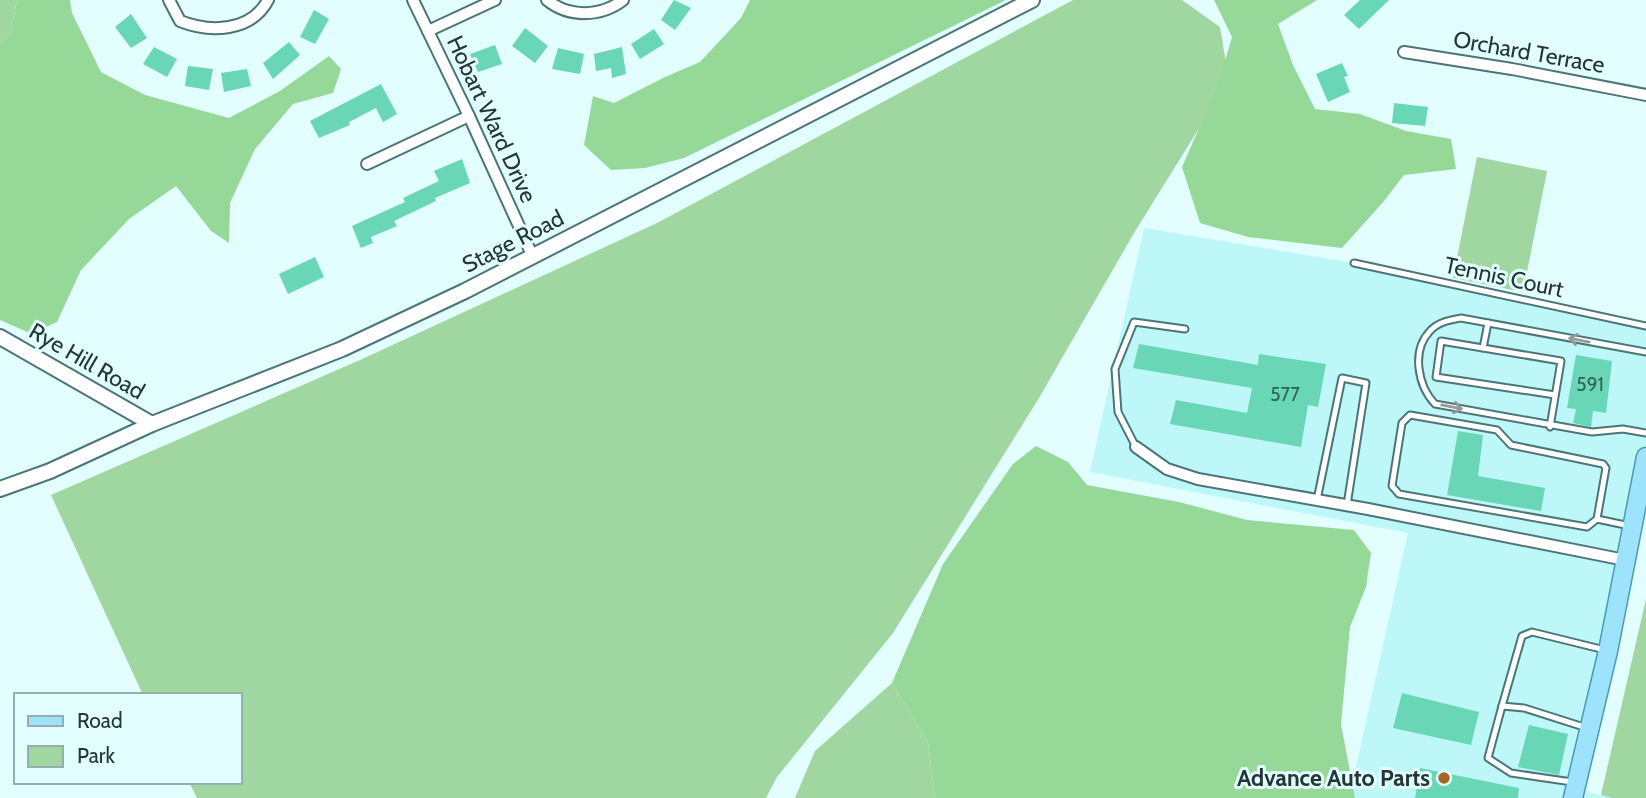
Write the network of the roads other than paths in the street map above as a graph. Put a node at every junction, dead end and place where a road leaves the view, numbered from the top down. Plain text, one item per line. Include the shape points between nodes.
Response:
1 (169, 0) edge
2 (268, 0) edge
3 (413, 0) edge
4 (495, 0) edge
5 (547, 0) edge
6 (623, 0) edge
7 (1032, 0) edge
8 (428, 31) junction
9 (1404, 52) dead end
10 (1646, 95) edge
11 (469, 116) junction
12 (367, 164) dead end
13 (533, 257) junction
14 (1354, 263) dead end
15 (1488, 323) junction
16 (1646, 326) edge
17 (1185, 329) dead end
18 (0, 337) edge
19 (1483, 348) junction
20 (1646, 352) edge
21 (1555, 395) junction
22 (152, 424) junction
23 (1550, 426) junction
24 (1646, 433) edge
25 (1136, 447) joint
26 (1646, 457) edge
27 (0, 489) edge
28 (1317, 500) junction
29 (1347, 505) junction
30 (1597, 519) junction
31 (1633, 526) junction
32 (1625, 561) junction
33 (1608, 651) junction
34 (1502, 706) junction
35 (1590, 729) junction
36 (1575, 790) edge

1 - 2 street via 180,21 215,29 257,16
3 - 8 street, Hobart Ward Drive
4 - 8 street
5 - 6 street via 573,13 600,12
7 - 13 street, Stage Road
8 - 11 street, Hobart Ward Drive
9 - 10 street, Orchard Terrace
11 - 12 street
11 - 13 street, Hobart Ward Drive
13 - 22 street, Stage Road via 342,349
14 - 16 lane, Tennis Court
15 - 19 lane
20 -> 15 lane
15 -> 23 lane via 1461,318 1442,322 1429,332 1420,351 1419,378 1426,395 1435,404
17 - 25 lane via 1134,322 1115,369 1118,412
18 - 22 street, Rye Hill Road
19 - 21 lane via 1561,361
19 - 21 lane via 1441,341 1436,377
21 - 23 lane
22 - 27 street, Stage Road
23 - 24 lane
25 - 28 street via 1181,475
26 - 31 main road
28 - 29 street
28 - 29 lane via 1342,378 1366,383
29 - 32 street
30 - 30 lane via 1587,527 1399,494 1392,485 1402,423 1410,415 1497,430 1511,445 1603,464
30 - 31 lane
31 - 32 main road
32 - 33 main road
33 - 34 lane via 1532,632 1522,636
33 - 35 main road
34 - 35 lane via 1524,708
34 - 36 lane via 1488,758 1511,773
35 - 36 main road

